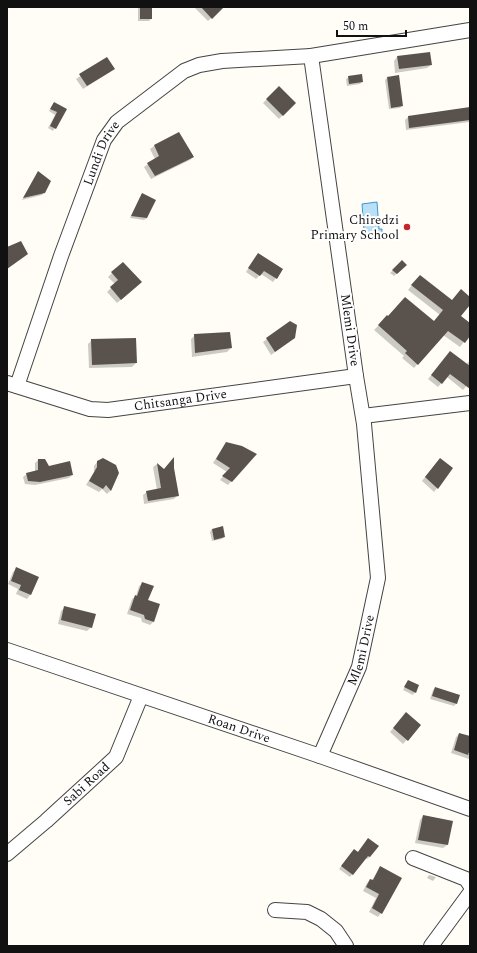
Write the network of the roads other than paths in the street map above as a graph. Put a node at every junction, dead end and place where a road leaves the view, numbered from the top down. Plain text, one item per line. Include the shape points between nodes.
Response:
1 (470, 30) edge
2 (311, 56) junction
3 (356, 376) junction
4 (12, 384) edge
5 (470, 402) edge
6 (470, 412) edge
7 (363, 420) junction
8 (7, 650) edge
9 (141, 696) junction
10 (320, 756) junction
11 (470, 809) edge
12 (7, 854) edge
13 (413, 858) dead end
14 (469, 881) edge
15 (470, 893) edge
16 (276, 910) dead end
17 (346, 946) edge
18 (430, 946) edge

1 - 2 street
2 - 3 street, Mlemi Drive
2 - 4 street, Lundi Drive via 222,61 199,65 184,71 118,122 104,140
3 - 4 street, Chitsanga Drive via 108,410 90,409
3 - 7 street, Mlemi Drive
5 - 7 street
6 - 7 street
7 - 10 street, Mlemi Drive via 378,578 359,667
8 - 9 street, Roan Drive
9 - 10 street, Roan Drive
9 - 12 street, Sabi Road via 116,756
10 - 11 street, Roan Drive
13 - 14 street
15 - 18 street
16 - 17 street via 306,912 320,919 336,931

